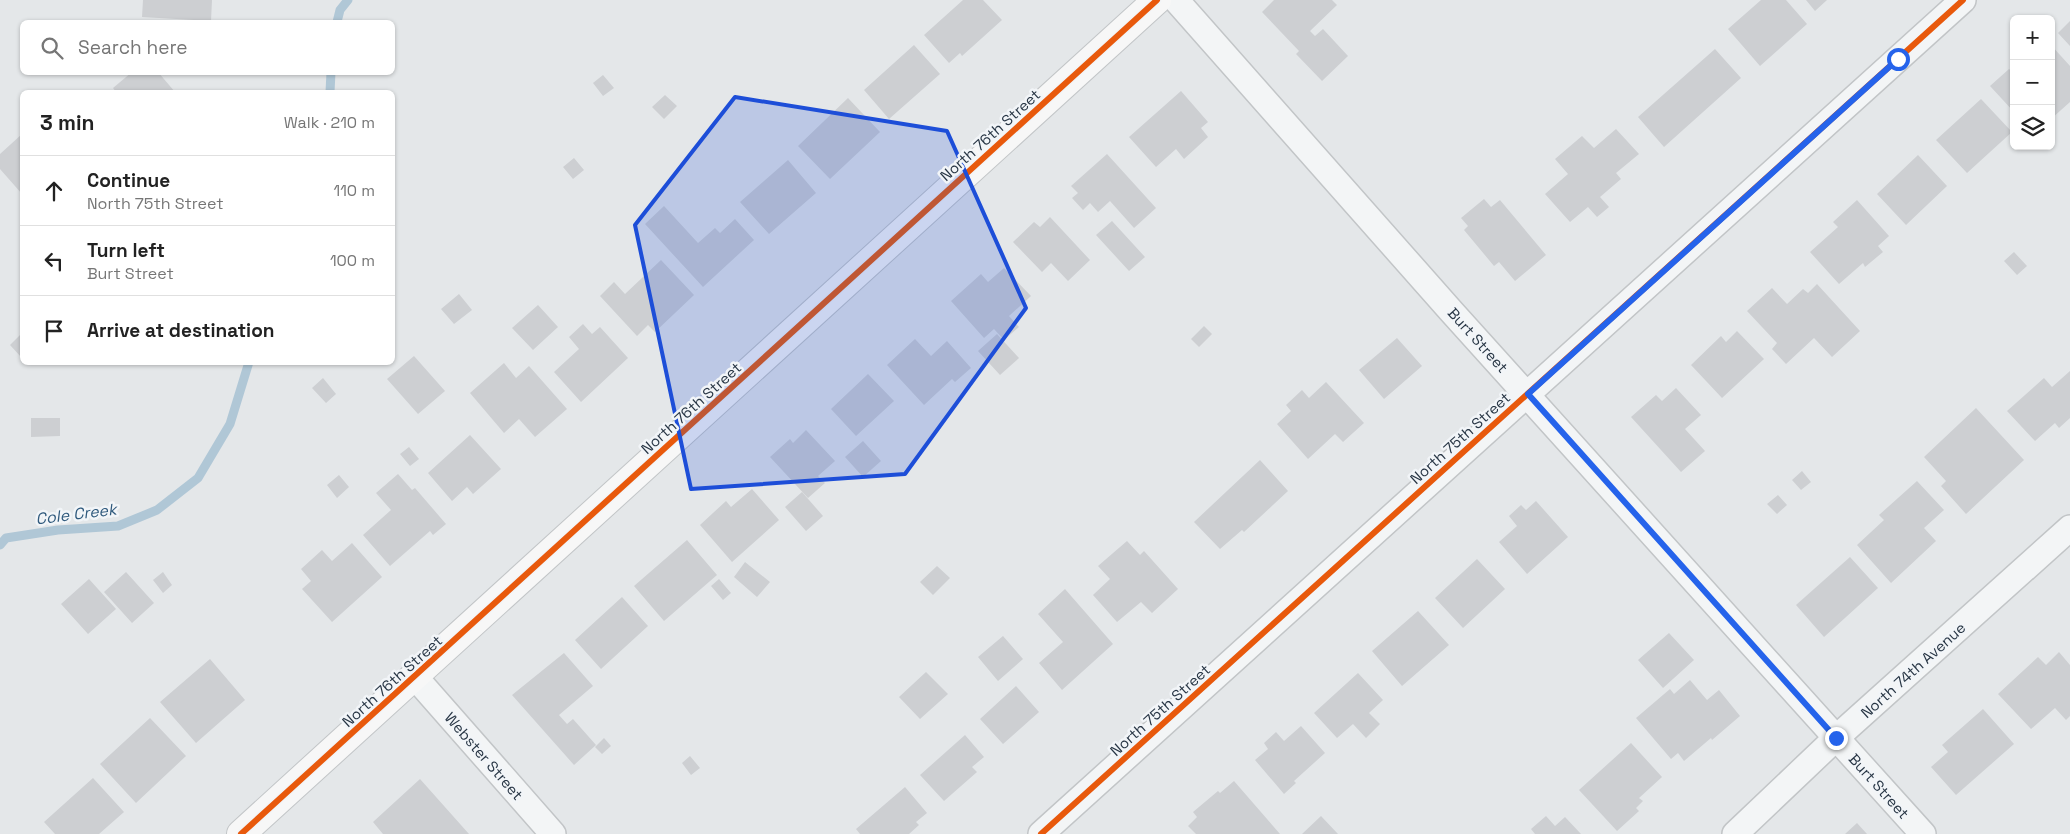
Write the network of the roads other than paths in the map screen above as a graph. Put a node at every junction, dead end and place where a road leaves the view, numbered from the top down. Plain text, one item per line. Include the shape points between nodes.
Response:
1 (1157, 0) edge
2 (1176, 0) edge
3 (1963, 0) edge
4 (1528, 394) junction
5 (2070, 528) edge
6 (415, 677) junction
7 (1836, 738) junction
8 (241, 834) edge
9 (553, 834) edge
10 (1041, 834) edge
11 (1735, 834) edge
12 (1923, 834) edge

1 - 6 street, North 76th Street
2 - 4 street, Burt Street
3 - 4 street, North 75th Street
4 - 7 street, Burt Street
4 - 10 street, North 75th Street
5 - 7 street, North 74th Avenue
6 - 8 street, North 76th Street
6 - 9 street, Webster Street
7 - 11 street, North 74th Avenue
7 - 12 street, Burt Street

